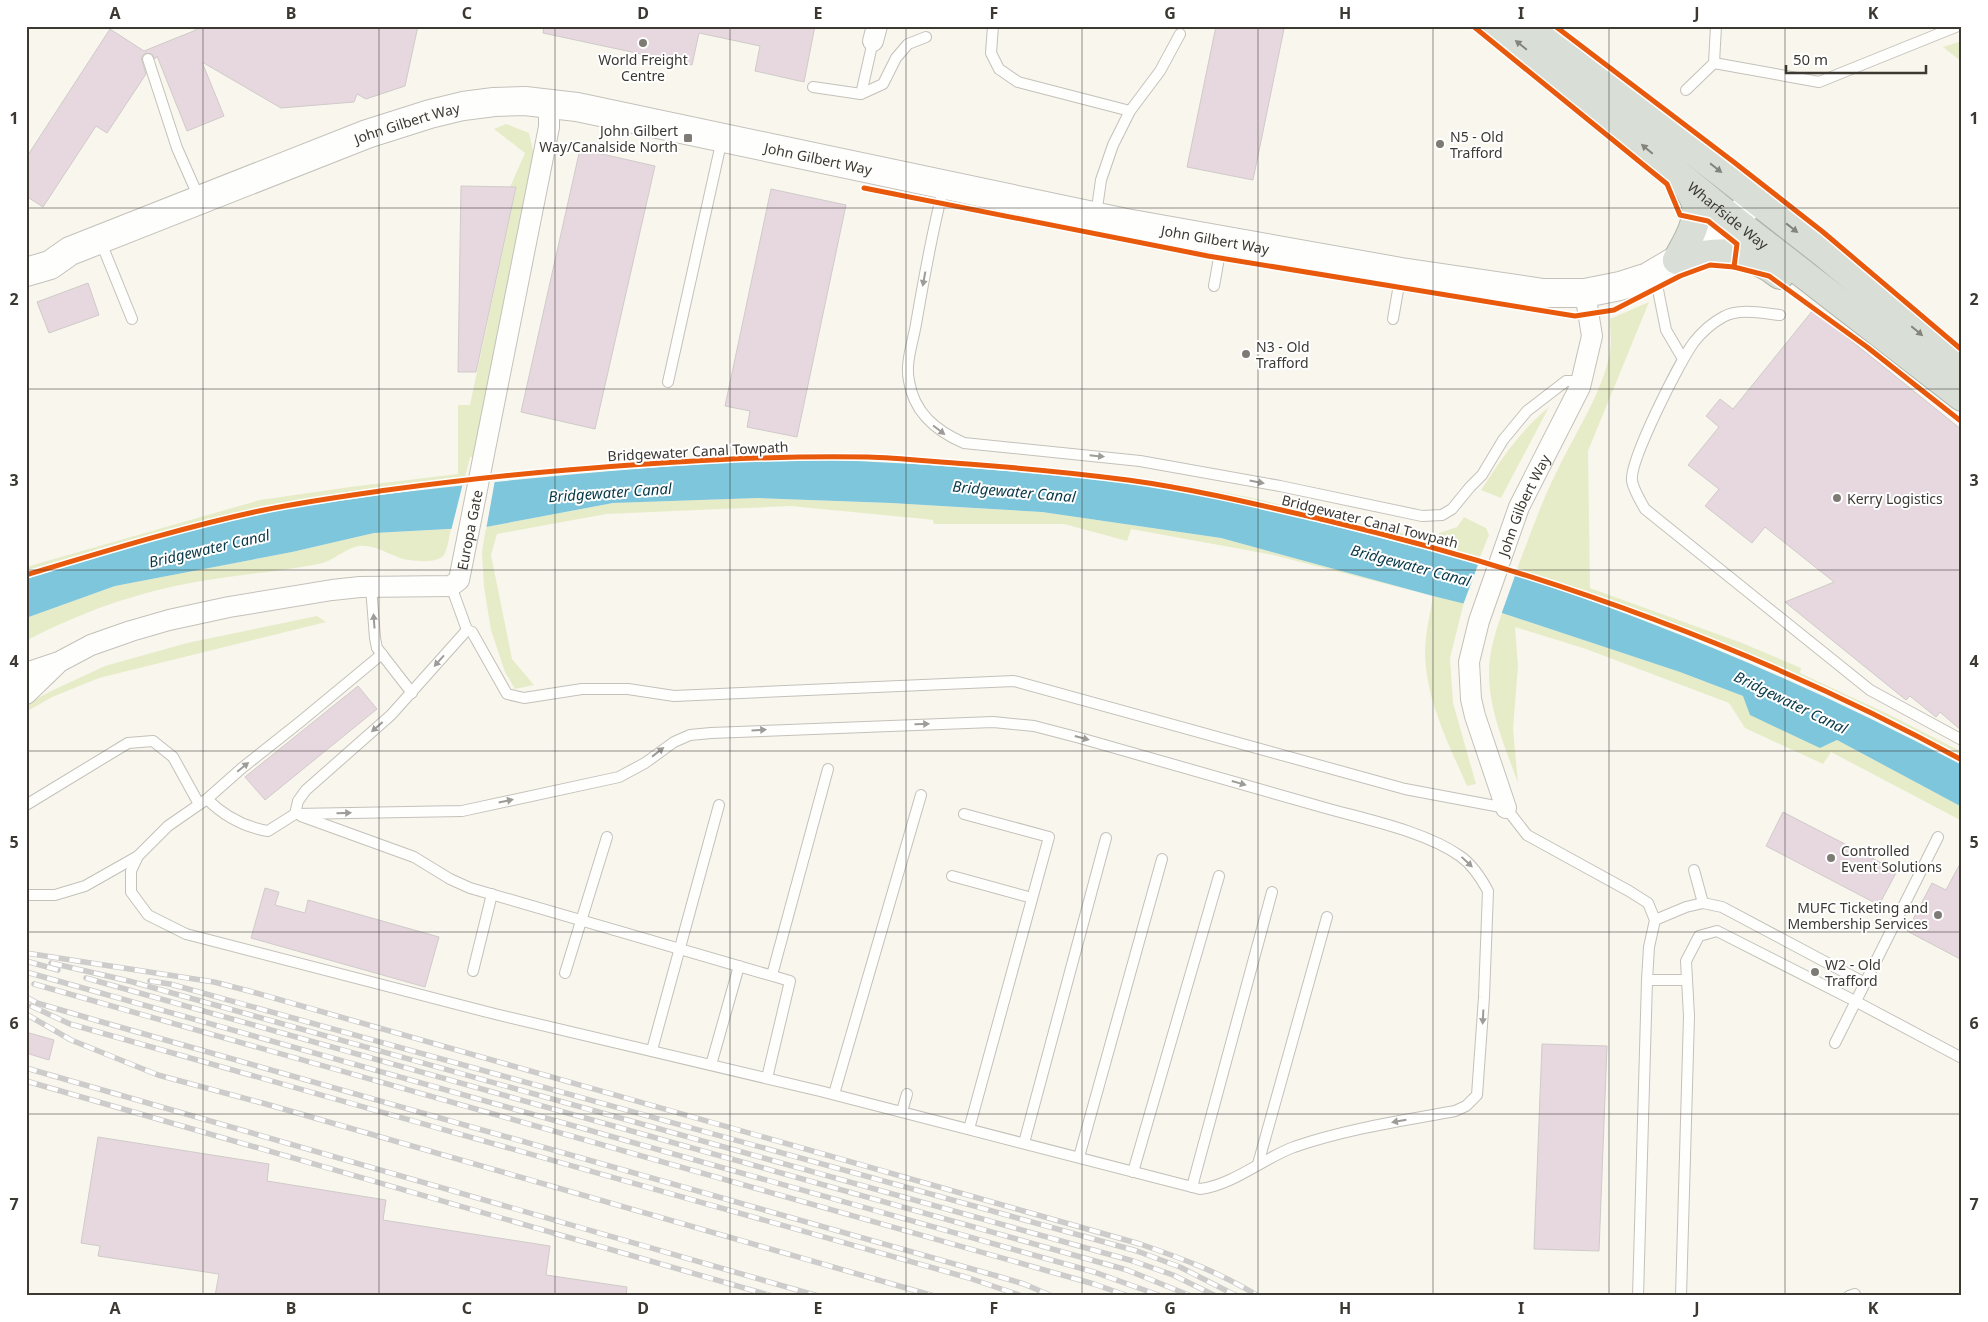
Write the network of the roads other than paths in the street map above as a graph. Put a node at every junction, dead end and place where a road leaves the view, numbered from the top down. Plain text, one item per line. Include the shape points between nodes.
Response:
1 (993, 26) edge
2 (1498, 26) edge
3 (1534, 26) edge
4 (1716, 26) edge
5 (1958, 26) edge
6 (875, 34) edge
7 (1180, 34) dead end
8 (926, 37) dead end
9 (148, 59) dead end
10 (1714, 63) junction
11 (812, 87) dead end
12 (1686, 90) dead end
13 (861, 94) junction
14 (549, 103) junction
15 (1130, 111) junction
16 (722, 139) junction
17 (1684, 180) junction
18 (944, 185) junction
19 (1754, 198) junction
20 (200, 201) junction
21 (1096, 216) junction
22 (1735, 221) junction
23 (100, 239) junction
24 (1222, 240) junction
25 (70, 251) junction
26 (26, 253) edge
27 (1666, 267) junction
28 (26, 272) edge
29 (1401, 272) junction
30 (1214, 286) dead end
31 (1585, 293) junction
32 (1780, 315) dead end
33 (132, 319) dead end
34 (1393, 319) dead end
35 (1882, 334) junction
36 (1683, 359) junction
37 (1962, 368) edge
38 (1582, 381) junction
39 (668, 382) dead end
40 (1962, 397) edge
41 (451, 586) junction
42 (371, 587) junction
43 (468, 630) junction
44 (382, 654) junction
45 (59, 662) junction
46 (26, 673) edge
47 (412, 693) junction
48 (26, 694) edge
49 (1962, 740) edge
50 (828, 769) dead end
51 (921, 795) dead end
52 (203, 801) junction
53 (26, 806) edge
54 (718, 806) dead end
55 (1506, 808) junction
56 (295, 814) junction
57 (964, 814) dead end
58 (607, 836) dead end
59 (1938, 837) dead end
60 (1106, 838) dead end
61 (138, 856) junction
62 (1162, 859) dead end
63 (1694, 870) dead end
64 (952, 876) dead end
65 (1219, 876) dead end
66 (1272, 892) dead end
67 (492, 894) junction
68 (26, 895) edge
69 (1032, 898) junction
70 (1703, 903) junction
71 (1328, 917) dead end
72 (581, 920) junction
73 (1655, 920) junction
74 (679, 948) junction
75 (739, 966) junction
76 (473, 970) dead end
77 (566, 973) dead end
78 (772, 975) junction
79 (1647, 980) junction
80 (1686, 980) junction
81 (1865, 983) junction
82 (1856, 1001) junction
83 (1835, 1043) dead end
84 (652, 1050) junction
85 (1962, 1058) edge
86 (711, 1065) junction
87 (767, 1078) junction
88 (834, 1094) junction
89 (907, 1094) dead end
90 (902, 1111) junction
91 (969, 1129) junction
92 (1024, 1143) junction
93 (1078, 1157) junction
94 (1258, 1164) junction
95 (1133, 1172) junction
96 (1192, 1187) junction
97 (1638, 1296) edge
98 (1681, 1296) edge

1 - 15 lane via 991,53 999,69 1018,82
17 -> 2 highway, Wharfside Way
3 -> 19 highway
4 - 10 lane
5 - 10 lane via 1819,82
6 - 13 lane
7 - 15 lane via 1160,72
8 - 13 lane via 908,44 896,58 883,84
9 - 20 lane
10 - 12 lane
11 - 13 lane
14 - 16 street, John Gilbert Way
14 - 20 street, John Gilbert Way via 526,100 494,102 430,114 367,134
14 - 41 street, Europa Gate via 549,128 462,572 459,580
15 - 21 lane via 1101,180
16 - 18 street, John Gilbert Way
16 - 39 lane
17 - 22 highway, Wharfside Way
17 - 27 highway via 1695,202 1696,218 1692,231
18 - 21 street, John Gilbert Way
18 -> 38 lane via 923,281 908,380 923,415 934,427 964,443 1140,461 1434,516 1452,509 1482,475 1503,440 1527,411 1566,381
19 - 22 street, John Gilbert Way
19 -> 37 highway
20 - 23 street, John Gilbert Way
21 - 24 street, John Gilbert Way
22 - 27 street, John Gilbert Way via 1722,233
22 - 35 highway, Wharfside Way
23 - 25 street, John Gilbert Way
23 - 33 lane
24 - 29 street, John Gilbert Way
24 - 30 lane
25 - 26 street, John Gilbert Way
25 - 28 street, John Gilbert Way via 50,265
27 - 31 street, John Gilbert Way via 1620,286
27 - 35 highway via 1708,253 1746,255 1766,264 1834,315
27 - 36 lane via 1666,330
29 - 31 street, John Gilbert Way via 1543,293
29 - 34 lane
31 - 38 street, John Gilbert Way via 1592,336
32 - 36 lane via 1735,312 1708,327
35 - 40 highway, Wharfside Way
36 - 49 lane via 1635,462 1632,481 1646,509 1870,690
38 - 55 street, John Gilbert Way via 1522,499 1479,621 1469,662 1472,699 1481,738
41 - 42 street, Europa Gate
41 - 43 lane
44 -> 42 lane via 375,638
42 - 45 street, Europa Gate via 332,590 169,620 91,645
43 -> 47 lane
43 - 55 lane via 507,694 524,698 582,689 628,689 674,696 1014,681 1405,789
44 - 47 lane
52 -> 44 lane
45 - 46 street, Europa Gate
45 - 48 street, Europa Gate
47 -> 56 lane via 391,716 306,790 298,801
50 - 78 lane
51 - 88 lane
52 - 53 lane via 173,757 154,741 128,743
52 - 56 lane via 253,829 268,831
52 - 61 lane via 168,826
54 - 74 lane
55 - 73 lane via 1527,835 1648,903
56 - 67 lane via 414,857 450,879
56 -> 94 lane via 462,811 619,777 674,742 704,734 993,722 1034,726 1190,769 1425,838 1460,856 1472,866 1488,891 1477,1095 1466,1106 1455,1110 1342,1133 1295,1147
57 - 69 lane via 1049,837
58 - 72 lane
59 - 81 lane
60 - 92 lane
61 - 68 lane via 84,886 55,895
61 - 84 lane via 131,871 131,892 148,915 186,934 495,1014
62 - 93 lane
63 - 70 lane
64 - 69 lane
65 - 95 lane
66 - 96 lane
67 - 72 lane
67 - 76 lane
69 - 91 lane
70 - 73 lane via 1686,906
70 - 81 lane via 1722,907
71 - 94 lane
72 - 74 lane
72 - 77 lane
73 - 79 lane
74 - 75 lane
74 - 84 lane
75 - 78 lane
75 - 86 lane
78 - 87 lane via 790,981
79 - 80 lane
79 - 97 lane
80 - 82 lane via 1686,961 1699,936 1717,931
80 - 98 lane via 1688,1016
81 - 82 lane
82 - 83 lane
82 - 85 lane
84 - 86 lane
86 - 87 lane
87 - 88 lane
88 - 90 lane
89 - 90 lane
90 - 91 lane
91 - 92 lane
92 - 93 lane
93 - 95 lane
94 - 96 lane via 1213,1187
95 - 96 lane

